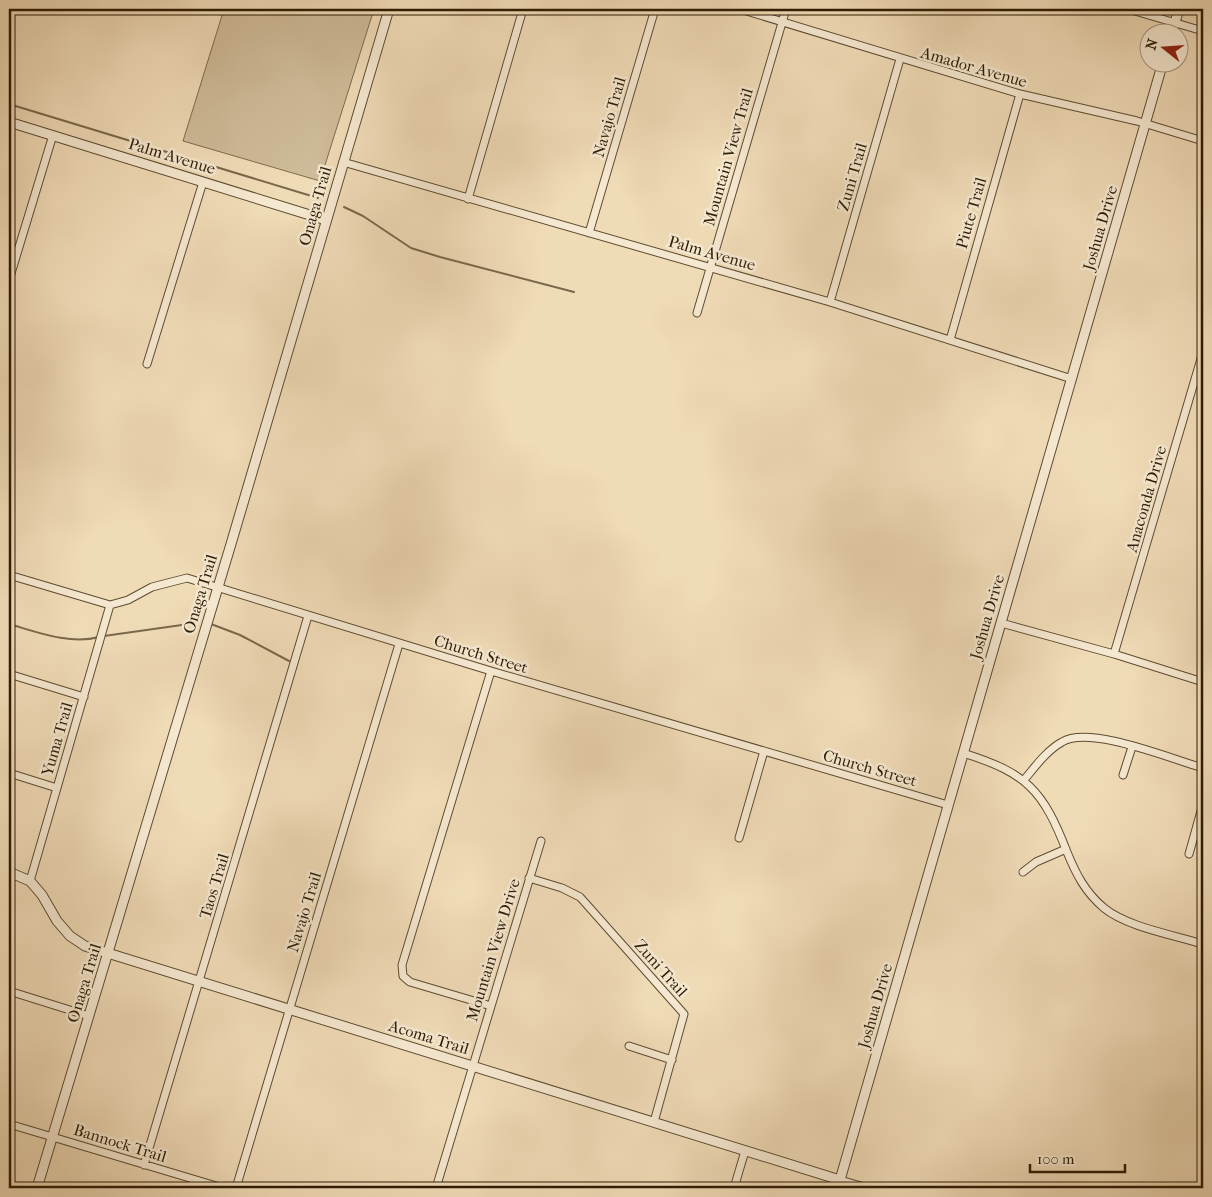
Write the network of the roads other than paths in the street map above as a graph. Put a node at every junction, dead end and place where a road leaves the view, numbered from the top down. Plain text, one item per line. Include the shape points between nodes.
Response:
1 (389, 9) edge
2 (523, 9) edge
3 (655, 9) edge
4 (740, 9) edge
5 (786, 9) edge
6 (1128, 9) edge
7 (1179, 9) edge
8 (782, 21) junction
9 (1172, 22) edge
10 (1175, 22) edge
11 (1190, 28) edge
12 (1203, 32) edge
13 (900, 59) junction
14 (1160, 72) edge
15 (1020, 94) junction
16 (9, 122) edge
17 (1146, 123) junction
18 (53, 135) junction
19 (1203, 141) edge
20 (343, 162) junction
21 (203, 182) junction
22 (468, 198) junction
23 (326, 220) junction
24 (590, 233) junction
25 (710, 268) junction
26 (9, 280) edge
27 (830, 302) junction
28 (697, 313) dead end
29 (950, 340) junction
30 (1203, 352) edge
31 (147, 364) dead end
32 (1072, 379) junction
33 (9, 575) edge
34 (217, 588) junction
35 (110, 605) junction
36 (308, 616) junction
37 (1001, 623) junction
38 (398, 644) junction
39 (1114, 654) junction
40 (491, 672) junction
41 (9, 674) edge
42 (1203, 682) edge
43 (84, 697) junction
44 (1132, 747) junction
45 (764, 751) junction
46 (963, 753) junction
47 (1203, 768) edge
48 (9, 773) edge
49 (1123, 775) dead end
50 (1024, 780) junction
51 (57, 788) junction
52 (1203, 804) edge
53 (948, 806) junction
54 (739, 838) dead end
55 (541, 841) dead end
56 (1066, 849) junction
57 (1189, 854) dead end
58 (9, 872) edge
59 (1023, 872) dead end
60 (529, 878) junction
61 (30, 882) junction
62 (1203, 944) edge
63 (108, 954) junction
64 (199, 982) junction
65 (9, 991) edge
66 (491, 1006) junction
67 (289, 1010) junction
68 (89, 1016) junction
69 (629, 1046) dead end
70 (672, 1060) junction
71 (472, 1066) junction
72 (654, 1122) junction
73 (9, 1124) edge
74 (52, 1137) junction
75 (746, 1151) junction
76 (144, 1164) junction
77 (840, 1180) junction
78 (37, 1188) edge
79 (223, 1188) edge
80 (236, 1188) edge
81 (436, 1188) edge
82 (734, 1188) edge
83 (868, 1188) edge

1 - 20 street, Onaga Trail
2 - 22 street
3 - 24 street, Navajo Trail
4 - 8 street, Amador Avenue
5 - 8 street, Mountain View Trail
6 - 9 street
7 - 10 street
8 - 13 street, Amador Avenue
8 - 25 street, Mountain View Trail
11 - 12 street
13 - 15 street, Amador Avenue
13 - 27 street, Zuni Trail
14 - 17 street, Joshua Drive
15 - 17 street, Amador Avenue
15 - 29 street, Piute Trail
16 - 18 street, Palm Avenue
17 - 19 street, Amador Avenue
17 - 32 street, Joshua Drive
18 - 21 street, Palm Avenue
18 - 26 street
20 - 22 street, Palm Avenue
20 - 23 street, Onaga Trail
21 - 23 street, Palm Avenue
21 - 31 street
22 - 24 street, Palm Avenue
23 - 34 street, Onaga Trail
24 - 25 street, Palm Avenue
25 - 27 street, Palm Avenue
25 - 28 street, Mountain View Trail
27 - 29 street, Palm Avenue
29 - 32 street, Palm Avenue
30 - 39 street, Anaconda Drive
32 - 37 street, Joshua Drive
33 - 35 street
34 - 35 street, Church Street via 187,578 152,587
34 - 36 street, Church Street
34 - 63 street, Onaga Trail
35 - 43 street, Yuma Trail
36 - 38 street, Church Street
36 - 64 street, Taos Trail
37 - 39 street
37 - 46 street, Joshua Drive
38 - 40 street, Church Street
38 - 67 street, Navajo Trail
39 - 42 street
40 - 45 street, Church Street
40 - 66 street via 402,966 403,976 410,982
41 - 43 street
43 - 51 street, Yuma Trail
44 - 47 street
44 - 49 street
44 - 50 street via 1099,737 1078,736 1062,741
45 - 53 street, Church Street
45 - 54 street
46 - 50 street via 1004,768
46 - 53 street, Joshua Drive
48 - 51 street
50 - 56 street via 1040,795 1050,811
51 - 61 street, Yuma Trail
52 - 57 street
53 - 77 street, Joshua Drive
55 - 60 street, Mountain View Drive
56 - 59 street via 1036,862
56 - 62 street via 1078,879 1105,910 1125,920
58 - 61 street, Acoma Trail
60 - 66 street, Mountain View Drive
60 - 70 street, Zuni Trail via 580,897 684,1014
61 - 63 street, Acoma Trail via 70,936 85,946
63 - 64 street, Acoma Trail
63 - 68 street, Onaga Trail
64 - 67 street, Acoma Trail
64 - 76 street, Taos Trail
65 - 68 street
66 - 71 street, Mountain View Drive
67 - 71 street, Acoma Trail
67 - 80 street, Navajo Trail
68 - 74 street, Onaga Trail
69 - 70 street
70 - 72 street, Zuni Trail
71 - 72 street, Acoma Trail
71 - 81 street
72 - 75 street, Acoma Trail
73 - 74 street, Bannock Trail
74 - 76 street, Bannock Trail
74 - 78 street, Onaga Trail
75 - 77 street, Acoma Trail
75 - 82 street
76 - 79 street, Bannock Trail
77 - 83 street, Acoma Trail

